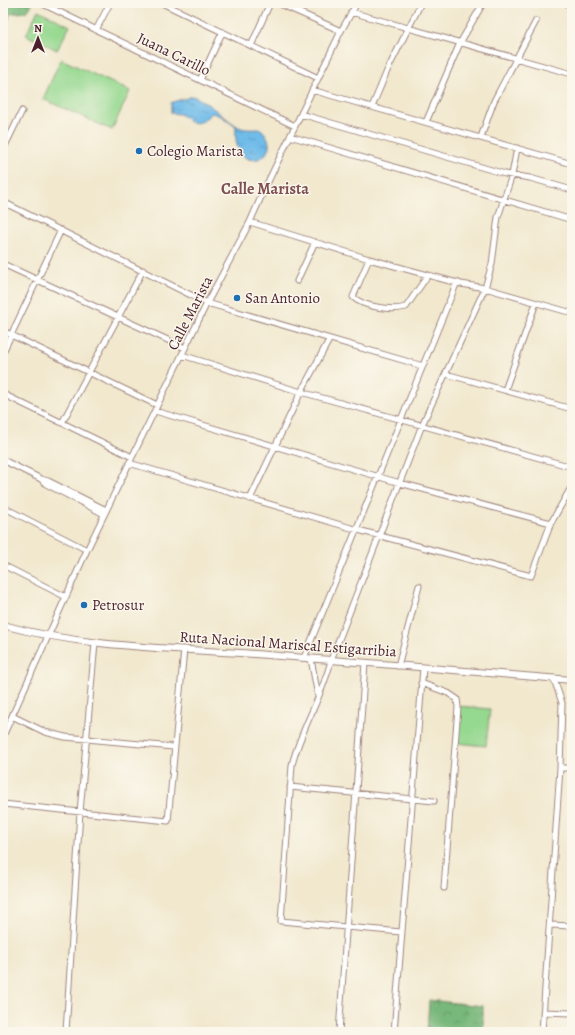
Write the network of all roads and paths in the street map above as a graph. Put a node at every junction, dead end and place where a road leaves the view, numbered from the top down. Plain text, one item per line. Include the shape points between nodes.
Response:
1 (42, 3) edge
2 (110, 3) edge
3 (162, 3) edge
4 (270, 3) edge
5 (278, 3) edge
6 (357, 3) edge
7 (421, 3) edge
8 (566, 3) edge
9 (170, 5) edge
10 (482, 5) dead end
11 (572, 6) edge
12 (352, 12) junction
13 (536, 21) dead end
14 (409, 28) junction
15 (96, 30) junction
16 (341, 31) junction
17 (222, 33) junction
18 (460, 43) junction
19 (250, 46) junction
20 (516, 58) junction
21 (572, 74) edge
22 (318, 78) junction
23 (200, 80) junction
24 (312, 90) junction
25 (372, 107) junction
26 (22, 111) dead end
27 (301, 114) junction
28 (426, 122) junction
29 (295, 126) junction
30 (290, 136) junction
31 (481, 138) junction
32 (517, 148) junction
33 (3, 150) edge
34 (572, 164) edge
35 (512, 175) junction
36 (572, 190) edge
37 (503, 200) junction
38 (3, 202) edge
39 (572, 220) edge
40 (250, 222) junction
41 (60, 230) junction
42 (315, 242) junction
43 (369, 259) junction
44 (3, 264) edge
45 (143, 270) junction
46 (428, 275) junction
47 (37, 280) junction
48 (297, 281) dead end
49 (457, 282) junction
50 (485, 288) junction
51 (208, 303) junction
52 (536, 303) junction
53 (572, 312) edge
54 (117, 318) junction
55 (3, 331) edge
56 (11, 335) junction
57 (329, 340) junction
58 (185, 348) junction
59 (3, 352) edge
60 (182, 355) junction
61 (423, 366) junction
62 (88, 373) junction
63 (446, 374) junction
64 (505, 390) junction
65 (301, 392) junction
66 (3, 394) edge
67 (156, 408) junction
68 (572, 408) edge
69 (402, 419) junction
70 (62, 423) junction
71 (422, 425) junction
72 (274, 446) junction
73 (132, 457) junction
74 (3, 460) edge
75 (129, 463) junction
76 (572, 467) edge
77 (378, 476) junction
78 (400, 483) junction
79 (572, 486) edge
80 (250, 498) junction
81 (3, 507) edge
82 (105, 512) junction
83 (551, 522) junction
84 (358, 530) junction
85 (380, 534) junction
86 (87, 550) junction
87 (3, 565) edge
88 (419, 586) dead end
89 (66, 597) junction
90 (3, 625) edge
91 (48, 636) junction
92 (95, 643) junction
93 (184, 649) junction
94 (304, 658) junction
95 (311, 659) junction
96 (331, 660) junction
97 (365, 663) junction
98 (398, 666) junction
99 (422, 668) junction
100 (554, 679) junction
101 (572, 680) edge
102 (421, 683) junction
103 (318, 696) junction
104 (12, 716) junction
105 (3, 736) edge
106 (86, 739) junction
107 (173, 747) junction
108 (560, 768) junction
109 (572, 768) edge
110 (290, 787) junction
111 (356, 793) junction
112 (412, 799) junction
113 (434, 801) dead end
114 (3, 804) edge
115 (80, 812) junction
116 (444, 888) dead end
117 (550, 925) junction
118 (572, 926) edge
119 (346, 927) junction
120 (401, 932) junction
121 (543, 1012) junction
122 (572, 1013) edge
123 (66, 1032) edge
124 (338, 1032) edge
125 (394, 1032) edge
126 (542, 1032) edge

1 - 15 street, Juana Carillo
2 - 15 street
3 - 9 street
4 - 19 street
5 - 16 street
6 - 12 street, Calle Marista
7 - 14 street
8 - 11 street
9 - 17 street
10 - 18 street
12 - 14 street
12 - 16 street, Calle Marista
13 - 20 street
14 - 18 street
14 - 25 street
15 - 23 street, Juana Carillo
16 - 22 street, Calle Marista
17 - 19 street
17 - 23 street
18 - 20 street
18 - 28 street
19 - 22 street
20 - 21 street
20 - 31 street via 494,101
22 - 24 street, Calle Marista
23 - 29 street, Juana Carillo
24 - 25 street
24 - 27 street, Calle Marista
25 - 28 street
26 - 33 street
27 - 29 street, Calle Marista
27 - 35 street
28 - 31 street
29 - 30 street, Calle Marista
30 - 37 street
30 - 40 street, Calle Marista
31 - 32 street
32 - 34 street
32 - 35 street
35 - 36 street
35 - 37 street
37 - 39 street
37 - 50 street via 498,217 492,264
38 - 41 street
40 - 42 street
40 - 51 street, Calle Marista
41 - 45 street
41 - 47 street
42 - 43 street
42 - 48 street
43 - 46 street
43 - 46 street via 353,297 365,304 406,307
44 - 47 street
45 - 51 street
45 - 54 street
46 - 49 street
47 - 54 street
47 - 56 street
49 - 50 street
49 - 61 street
50 - 52 street
50 - 63 street
51 - 57 street
51 - 58 street, Calle Marista
52 - 53 street
52 - 64 street
54 - 58 street
54 - 62 street
55 - 56 street
56 - 59 street
56 - 62 street
57 - 61 street
57 - 65 street
58 - 60 street, Calle Marista
60 - 65 street
60 - 67 street, Calle Marista
61 - 69 street
62 - 67 street
62 - 70 street
63 - 64 street
63 - 71 street
64 - 68 street
65 - 69 street
65 - 72 street
66 - 70 street
67 - 72 street
67 - 73 street, Calle Marista
69 - 71 street
69 - 77 street
70 - 73 street
71 - 76 street
71 - 78 street
72 - 77 street
72 - 80 street
73 - 75 street, Calle Marista
74 - 82 street
75 - 80 street
75 - 82 street, Calle Marista
77 - 78 street
77 - 84 street
78 - 83 street
78 - 85 street
79 - 83 street
80 - 84 street
81 - 86 street
82 - 86 street, Calle Marista
83 - 85 street via 531,576
84 - 85 street
84 - 94 street
85 - 96 street
86 - 89 street, Calle Marista
87 - 89 street
88 - 98 street
89 - 91 street, Calle Marista
90 - 91 main road, Ruta Nacional Mariscal Estigarribia
91 - 92 main road, Ruta Nacional Mariscal Estigarribia
91 - 104 street, Calle Marista
92 - 93 main road, Ruta Nacional Mariscal Estigarribia
92 - 106 street
93 - 94 main road, Ruta Nacional Mariscal Estigarribia
93 - 107 street
94 - 95 main road, Ruta Nacional Mariscal Estigarribia
95 - 96 main road, Ruta Nacional Mariscal Estigarribia
95 - 103 street
96 - 97 main road, Ruta Nacional Mariscal Estigarribia
96 - 103 street via 324,687
97 - 98 main road, Ruta Nacional Mariscal Estigarribia
97 - 111 street
98 - 99 main road, Ruta Nacional Mariscal Estigarribia
99 - 100 main road, Ruta Nacional Mariscal Estigarribia
99 - 102 street
100 - 101 main road, Ruta Nacional Mariscal Estigarribia
100 - 108 street via 562,703
102 - 112 street
102 - 116 street via 457,699
103 - 110 street via 295,751
104 - 105 street, Calle Marista
104 - 106 street via 45,732
106 - 107 street
106 - 115 street
107 - 115 street via 168,821
108 - 109 street
108 - 117 street
110 - 111 street
110 - 119 street via 281,921
111 - 112 street
111 - 119 street
112 - 113 street
112 - 120 street
114 - 115 street
115 - 123 street
117 - 118 street
117 - 121 street
119 - 120 street
119 - 124 street
120 - 125 street
121 - 122 street
121 - 126 street

